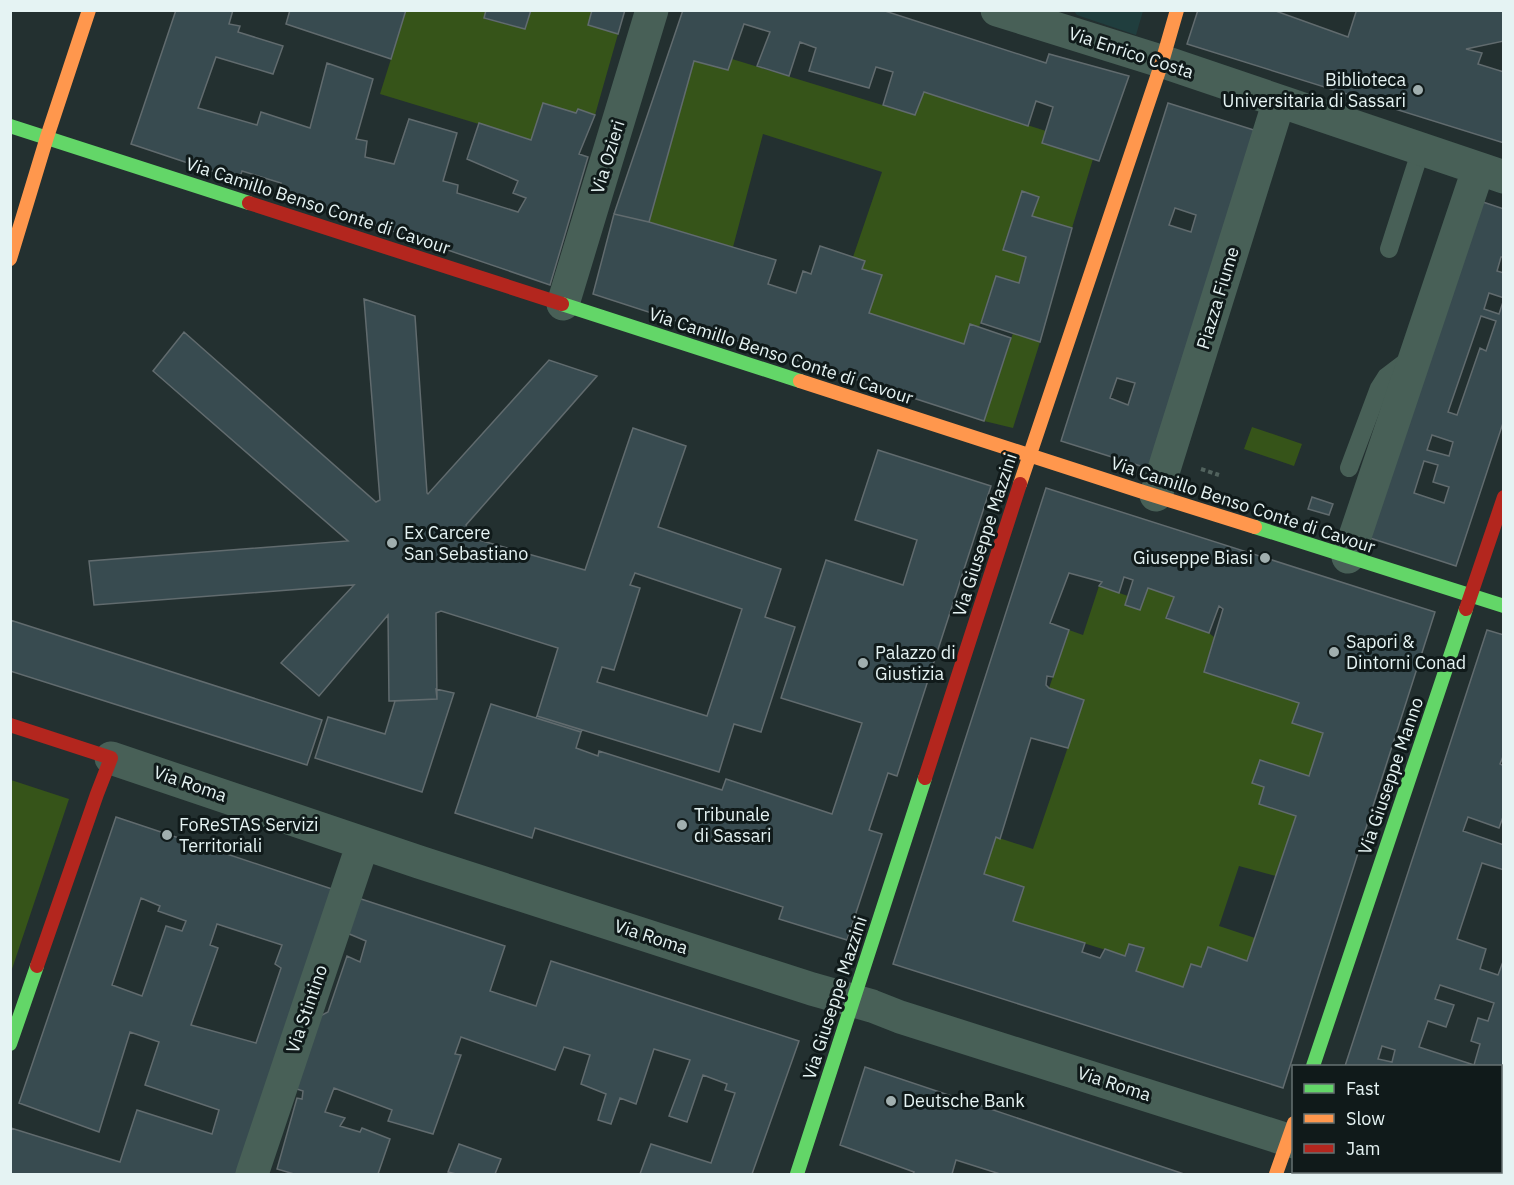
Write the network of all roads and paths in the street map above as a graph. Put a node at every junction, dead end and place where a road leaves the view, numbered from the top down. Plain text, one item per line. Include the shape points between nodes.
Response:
1 (89, 10) edge
2 (652, 10) edge
3 (997, 10) edge
4 (1177, 10) edge
5 (1162, 62) junction
6 (1279, 101) junction
7 (10, 126) edge
8 (47, 137) junction
9 (1421, 149) junction
10 (1491, 173) edge
11 (1389, 249) dead end
12 (10, 259) edge
13 (563, 304) junction
14 (1417, 354) junction
15 (1029, 455) junction
16 (1349, 468) dead end
17 (1201, 469) dead end
18 (1219, 475) dead end
19 (1156, 495) junction
20 (1503, 497) edge
21 (1348, 557) junction
22 (1471, 596) junction
23 (1503, 606) edge
24 (10, 725) edge
25 (111, 758) junction
26 (363, 843) junction
27 (854, 1001) junction
28 (10, 1044) edge
29 (1312, 1065) edge
30 (1292, 1135) edge
31 (252, 1174) edge
32 (797, 1174) edge
33 (1276, 1174) edge

1 - 8 street
2 - 13 street, Via Ozieri
3 - 5 street, Via Enrico Costa
4 - 5 street, Via Giuseppe Mazzini
5 - 6 street, Via Enrico Costa
5 - 15 street, Via Giuseppe Mazzini
6 - 9 street, Via Enrico Costa
6 - 19 street, Piazza Fiume
7 - 8 street, Via Camillo Benso Conte di Cavour
8 - 12 street
8 - 13 street, Via Camillo Benso Conte di Cavour
9 - 10 street, Via Enrico Costa
9 - 11 lane
10 - 14 street
13 - 15 street, Via Camillo Benso Conte di Cavour
14 - 16 lane via 1379,387
14 - 21 street
15 - 19 street, Via Camillo Benso Conte di Cavour
15 - 27 street, Via Giuseppe Mazzini
17 - 18 path
19 - 21 street, Via Camillo Benso Conte di Cavour
20 - 22 street, Via Giuseppe Manno
21 - 22 street, Via Camillo Benso Conte di Cavour
22 - 23 street, Via Camillo Benso Conte di Cavour
22 - 29 street, Via Giuseppe Manno
24 - 25 street, Via Roma
25 - 26 street, Via Roma
25 - 28 street
26 - 27 street, Via Roma
26 - 31 street, Via Stintino
27 - 30 street, Via Roma
27 - 32 street, Via Giuseppe Mazzini
30 - 33 street

